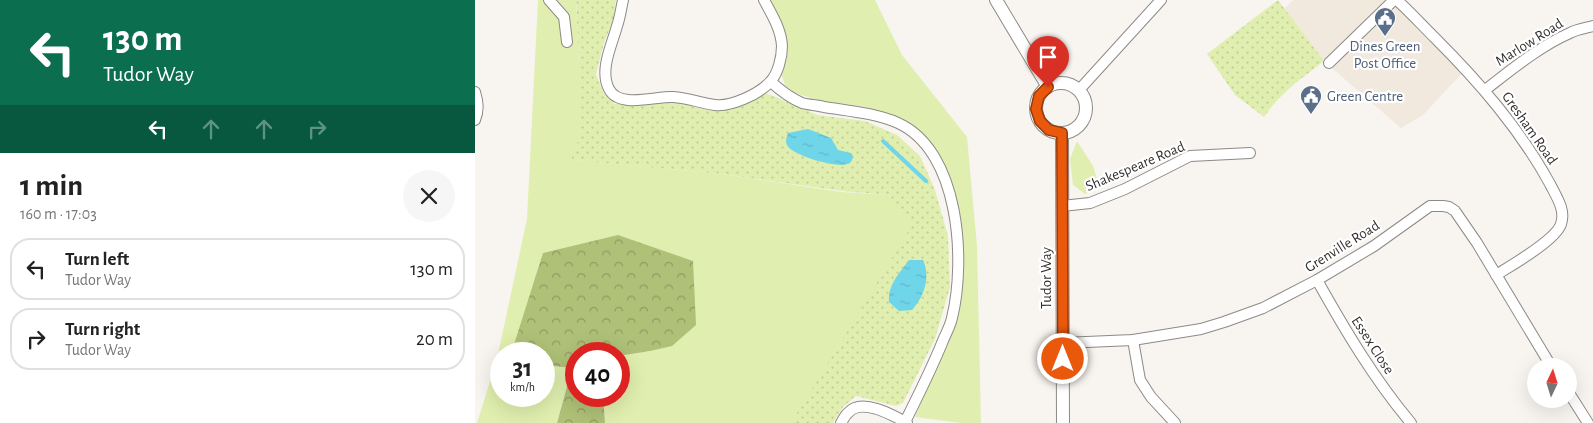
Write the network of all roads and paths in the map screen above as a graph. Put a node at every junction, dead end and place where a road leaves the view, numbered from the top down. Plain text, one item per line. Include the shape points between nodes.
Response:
1 (549, 0) edge
2 (623, 0) edge
3 (764, 0) edge
4 (996, 0) edge
5 (1161, 0) edge
6 (1396, 0) edge
7 (1593, 26) edge
8 (567, 42) dead end
9 (1329, 63) dead end
10 (771, 82) junction
11 (1048, 87) junction
12 (1079, 90) junction
13 (1485, 90) junction
14 (475, 92) edge
15 (475, 120) edge
16 (1062, 133) junction
17 (1250, 153) dead end
18 (1062, 206) junction
19 (1496, 275) junction
20 (1317, 280) junction
21 (1133, 340) junction
22 (1063, 343) junction
23 (1546, 358) edge
24 (1577, 406) edge
25 (906, 422) edge
26 (841, 423) edge
27 (1063, 423) edge
28 (1175, 423) edge
29 (1411, 423) edge
30 (1588, 423) edge

1 - 8 street via 564,17
2 - 10 street via 605,77 609,91 621,99 690,98 716,105 733,103
3 - 10 street via 779,28 781,46 779,66
4 - 11 street
5 - 12 street
6 - 9 street
6 - 13 street, Gresham Road
7 - 13 street, Marlow Road via 1571,32 1513,68
10 - 25 street via 803,103 882,117 901,124 922,140 938,162 955,216 957,286 952,319
11 - 12 street via 1058,83 1069,84
11 - 16 street via 1039,96 1036,109 1040,121 1049,130
12 - 16 street via 1085,100 1082,122 1073,130
13 - 19 street, Gresham Road via 1541,168 1563,214 1556,233
14 - 15 street via 478,107
16 - 18 street, Tudor Way
17 - 18 street, Shakespeare Road via 1190,156 1090,203
18 - 22 street, Tudor Way
19 - 20 street, Grenville Road via 1455,212 1449,207 1435,205
19 - 23 street, Grenville Road
20 - 21 street, Grenville Road via 1263,308 1224,322
20 - 29 street, Essex Close via 1374,375
21 - 22 street, Grenville Road
21 - 28 street via 1140,380
22 - 27 street, Tudor Way
24 - 30 street
25 - 26 street via 879,409 861,406 849,411

